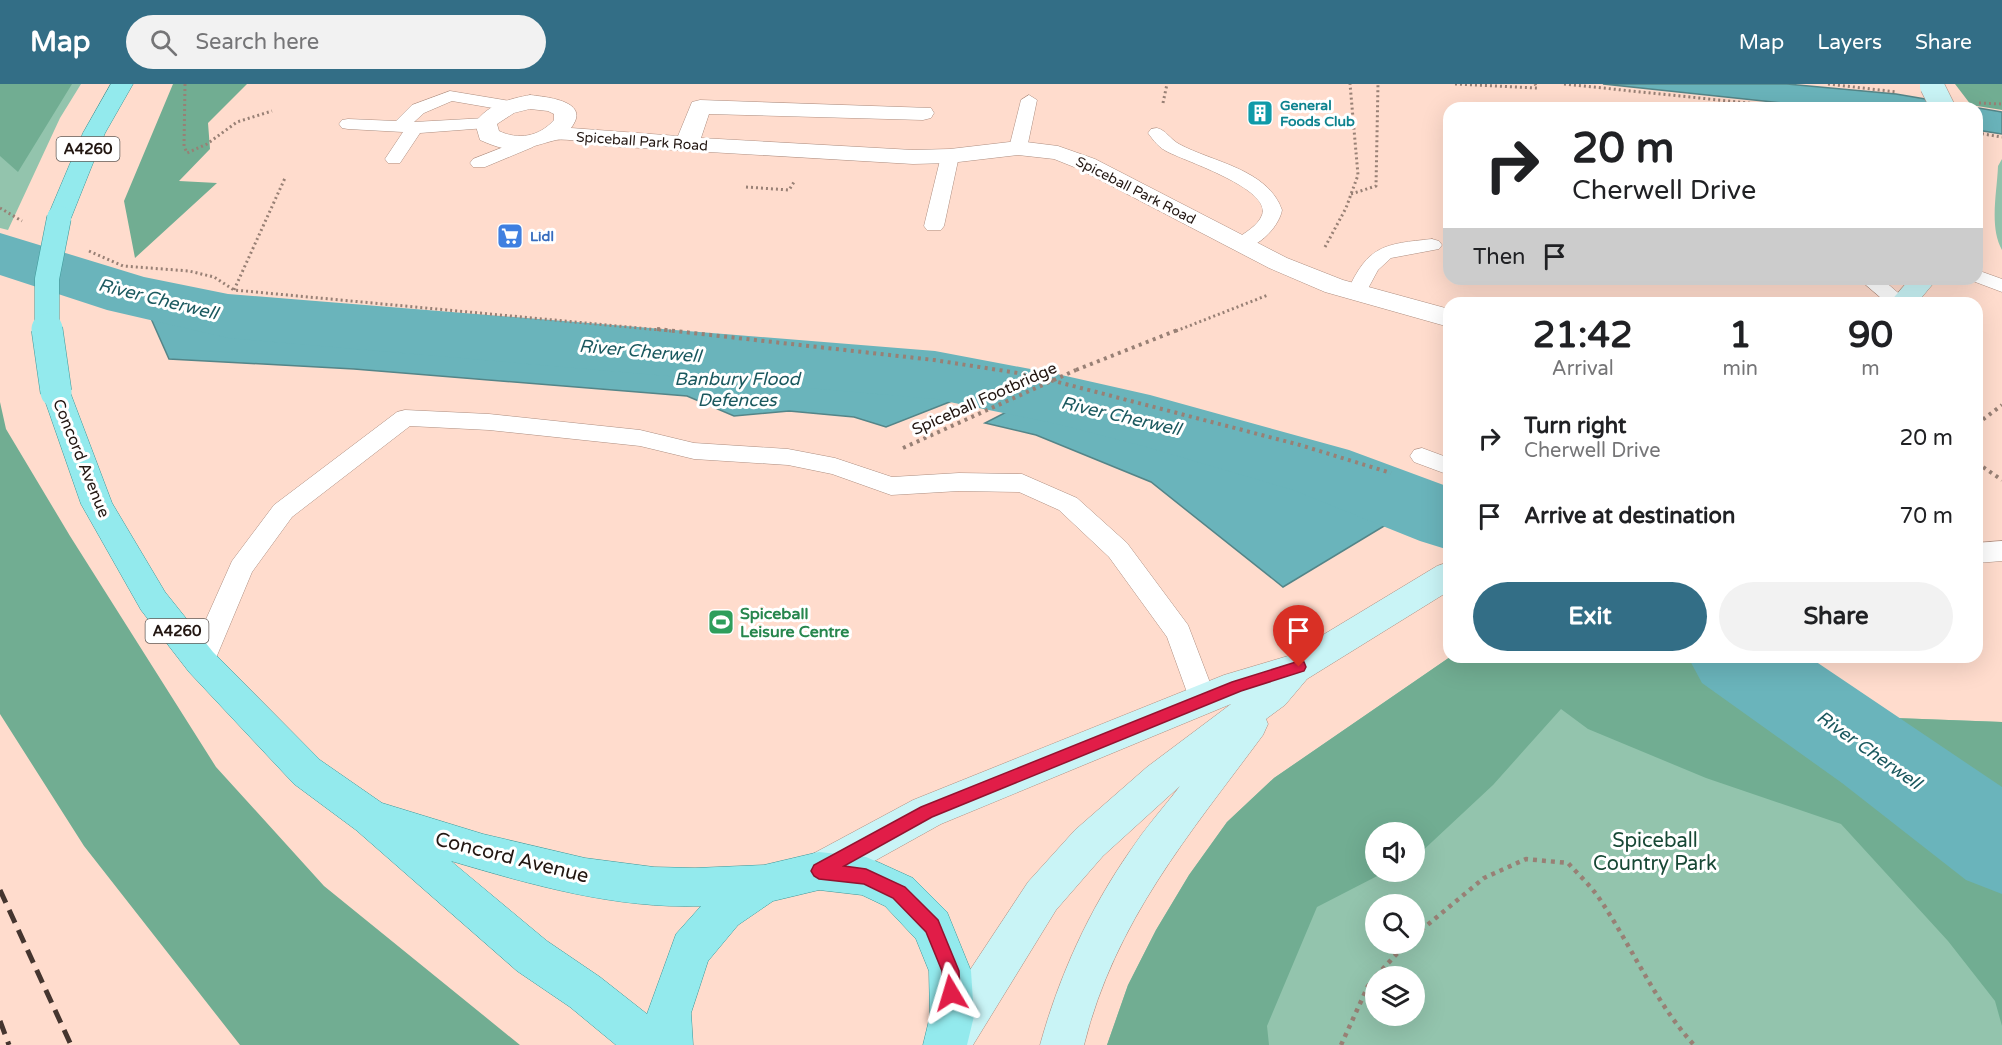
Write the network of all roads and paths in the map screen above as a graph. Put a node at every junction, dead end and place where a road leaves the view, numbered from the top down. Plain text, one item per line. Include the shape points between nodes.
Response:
1 (122, 84) edge
2 (185, 84) edge
3 (1350, 84) edge
4 (1378, 84) edge
5 (1455, 84) edge
6 (1535, 84) edge
7 (1564, 84) edge
8 (1932, 85) edge
9 (1029, 100) dead end
10 (1738, 102) edge
11 (1940, 102) edge
12 (1983, 103) edge
13 (2002, 104) edge
14 (510, 106) junction
15 (272, 111) dead end
16 (923, 113) dead end
17 (486, 123) junction
18 (348, 124) dead end
19 (408, 128) junction
20 (555, 133) junction
21 (1157, 133) dead end
22 (1983, 134) edge
23 (2002, 137) edge
24 (526, 142) junction
25 (687, 144) junction
26 (1018, 148) junction
27 (950, 156) junction
28 (394, 159) dead end
29 (479, 163) dead end
30 (798, 175) dead end
31 (285, 178) dead end
32 (746, 188) dead end
33 (1350, 194) junction
34 (0, 208) edge
35 (32, 226) dead end
36 (934, 226) dead end
37 (1242, 244) junction
38 (1432, 245) dead end
39 (83, 248) dead end
40 (1310, 276) junction
41 (1983, 278) edge
42 (1877, 285) edge
43 (1918, 285) edge
44 (2002, 286) edge
45 (234, 290) junction
46 (1357, 292) junction
47 (1893, 297) edge
48 (1907, 297) edge
49 (1443, 316) edge
50 (2002, 405) edge
51 (1983, 419) edge
52 (903, 448) dead end
53 (1422, 456) dead end
54 (1443, 465) edge
55 (1983, 467) edge
56 (1397, 475) dead end
57 (2002, 480) edge
58 (2002, 550) edge
59 (1983, 552) edge
60 (1443, 579) edge
61 (201, 662) junction
62 (1286, 680) junction
63 (1203, 701) junction
64 (370, 817) junction
65 (819, 871) junction
66 (764, 884) junction
67 (1425, 927) edge
68 (1397, 954) edge
69 (1386, 966) edge
70 (1365, 993) edge
71 (651, 1045) edge
72 (671, 1045) edge
73 (946, 1045) edge
74 (1062, 1045) edge
75 (1341, 1045) edge
76 (1694, 1045) edge

1 - 61 main road, Concord Avenue / A4260, bridge via 94,133 59,218 46,300 49,347 56,392 97,504 153,600
2 - 15 path via 183,146 187,153 237,122
3 - 33 path via 1358,175
4 - 33 path via 1376,186
5 - 6 path via 1537,88
7 - 10 path
8 - 11 street, bridge
9 - 26 lane
12 - 13 path
14 - 17 street
14 - 19 lane via 450,96 417,109
14 - 20 street via 542,102 561,108 567,119
16 - 25 street via 700,107
17 - 19 lane
17 - 24 street via 488,135 494,139
18 - 19 lane
19 - 28 lane
20 - 24 street
20 - 25 street, Spiceball Park Road
21 - 37 lane via 1173,148 1245,181 1268,197 1273,209 1268,223
22 - 23 path
24 - 29 lane
25 - 27 street, Spiceball Park Road
26 - 27 street, Spiceball Park Road
26 - 37 street, Spiceball Park Road via 1045,150 1071,158
27 - 36 lane
30 - 32 path via 789,190
31 - 45 path
33 - 40 path
34 - 35 path
37 - 40 street, Spiceball Park Road
38 - 46 lane via 1390,249 1367,267
39 - 45 path via 123,266 214,277
40 - 46 street, Spiceball Park Road
40 - 52 path, Spiceball Footbridge, bridge via 1076,370
41 - 44 lane
42 - 47 lane
43 - 48 street
45 - 56 path via 635,327 934,360 1031,375 1300,445
46 - 49 street, Spiceball Park Road
50 - 51 path
53 - 54 lane
55 - 57 path
58 - 59 lane
60 - 62 street
61 - 63 lane via 241,568 283,511 405,418 640,438 694,452 788,457 835,466 891,486 1022,483 1068,504 1118,550 1179,633
61 - 64 main road, Concord Avenue / A4260 via 307,772
62 - 63 street via 1237,686
62 - 73 street via 1160,779 1089,843 1042,896
62 - 74 street via 1144,864 1095,950 1072,1007
63 - 65 street via 927,812
64 - 66 main road, Concord Avenue / A4260 via 468,849 563,873 655,886
64 - 71 main road, Concord Avenue / A4260 via 514,942
65 - 66 main road
65 - 73 main road via 866,876 899,892 932,926 950,971 952,1016
66 - 72 main road via 723,911 691,949 669,1013
67 - 76 path via 1484,878 1526,859 1568,863 1601,900 1636,963 1681,1032
68 - 69 path
70 - 75 path

